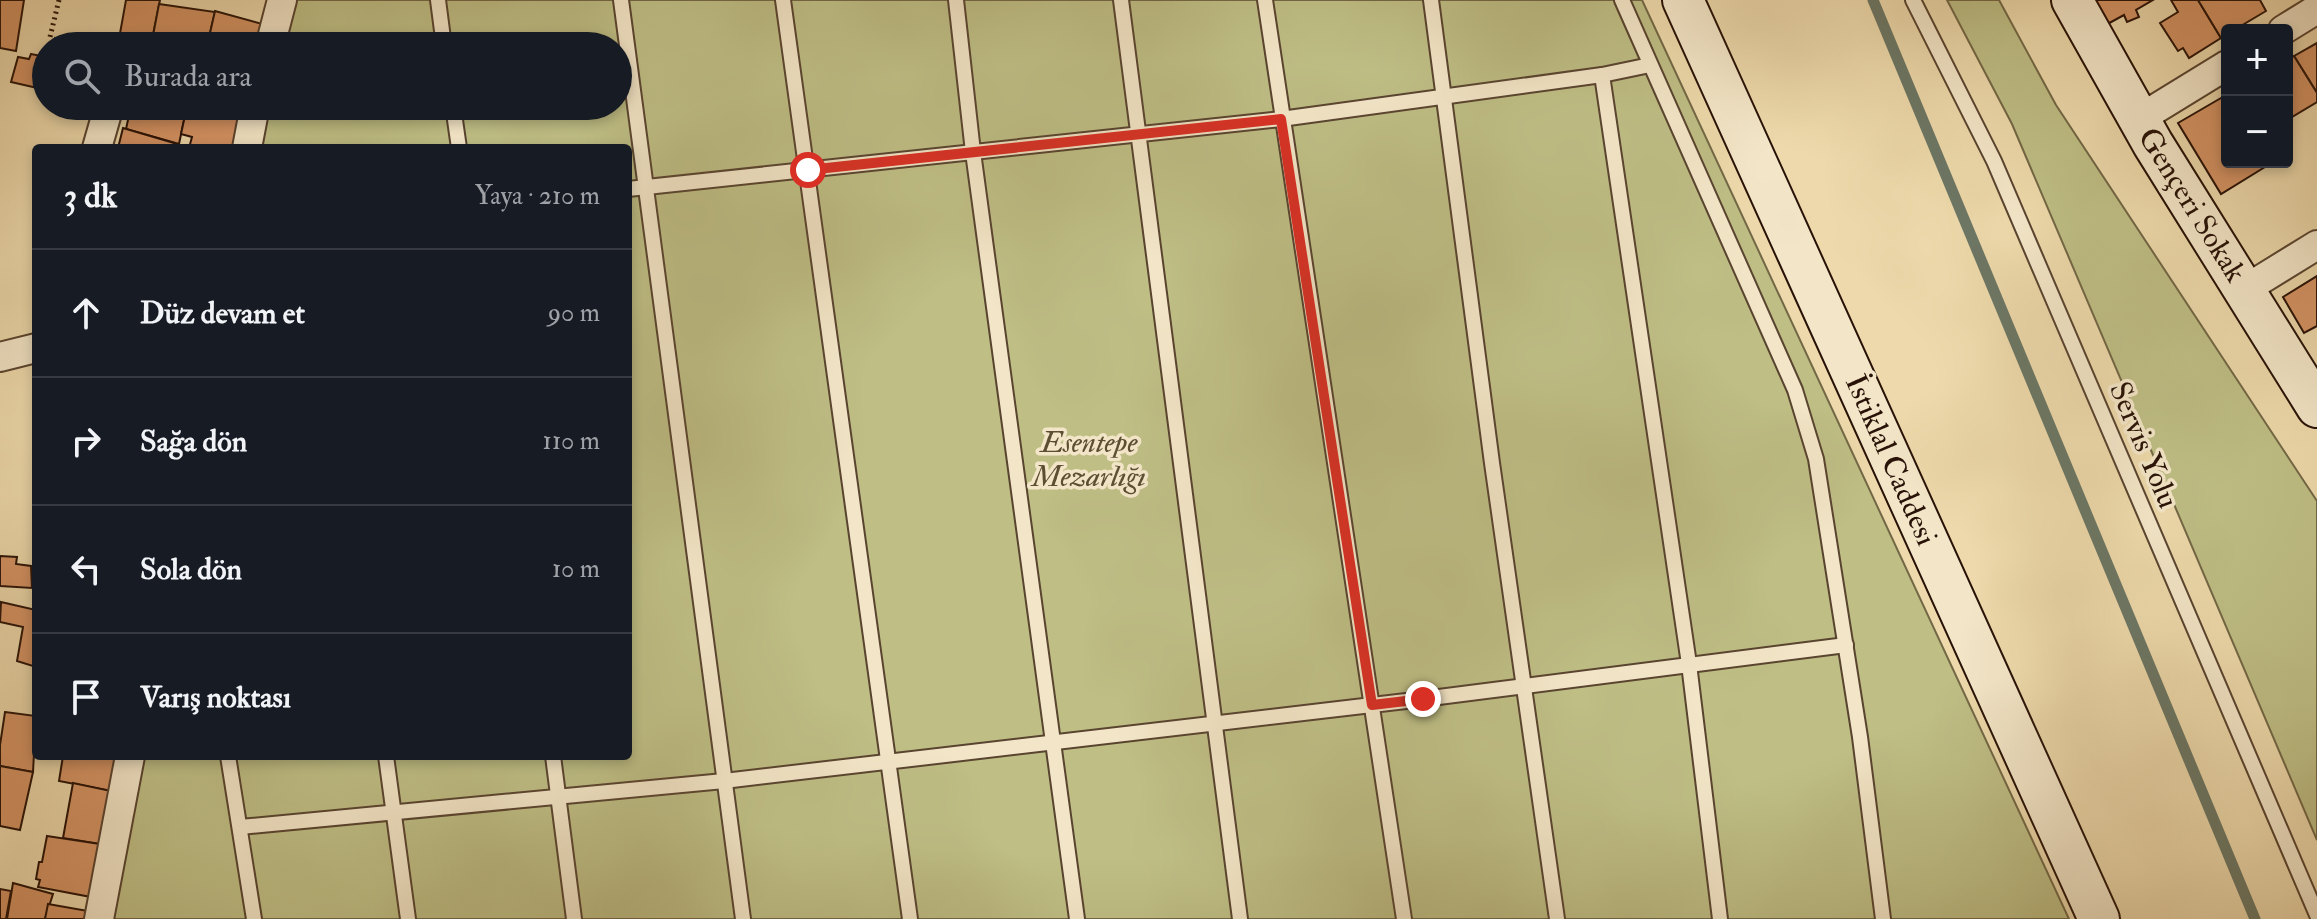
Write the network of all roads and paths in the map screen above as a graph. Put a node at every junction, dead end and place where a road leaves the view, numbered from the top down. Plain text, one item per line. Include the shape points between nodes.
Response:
1 (59, 0) edge
2 (282, 0) edge
3 (438, 0) edge
4 (621, 0) edge
5 (783, 0) edge
6 (956, 0) edge
7 (1121, 0) edge
8 (1265, 0) edge
9 (1431, 0) edge
10 (1622, 0) edge
11 (1683, 0) edge
12 (1913, 0) edge
13 (2072, 0) edge
14 (2317, 9) edge
15 (2293, 24) edge
16 (51, 32) edge
17 (274, 32) edge
18 (442, 32) edge
19 (625, 32) edge
20 (1650, 65) junction
21 (2221, 69) edge
22 (1602, 75) junction
23 (632, 82) edge
24 (1443, 96) junction
25 (1281, 119) junction
26 (2139, 119) junction
27 (105, 120) edge
28 (252, 120) edge
29 (455, 120) edge
30 (1138, 135) junction
31 (98, 144) edge
32 (248, 144) edge
33 (458, 144) edge
34 (973, 152) junction
35 (808, 170) junction
36 (646, 187) junction
37 (632, 189) edge
38 (2317, 245) edge
39 (2244, 290) junction
40 (32, 349) edge
41 (0, 357) edge
42 (2317, 407) edge
43 (1846, 645) junction
44 (1689, 664) junction
45 (1525, 685) junction
46 (1372, 705) junction
47 (1215, 723) junction
48 (1052, 741) junction
49 (129, 760) edge
50 (229, 760) edge
51 (386, 760) edge
52 (554, 760) edge
53 (889, 760) junction
54 (724, 781) junction
55 (559, 797) junction
56 (393, 813) junction
57 (240, 827) junction
58 (2317, 915) edge
59 (99, 919) edge
60 (254, 919) edge
61 (408, 919) edge
62 (574, 919) edge
63 (743, 919) edge
64 (910, 919) edge
65 (1077, 919) edge
66 (1240, 919) edge
67 (1404, 919) edge
68 (1557, 919) edge
69 (1720, 919) edge
70 (1883, 919) edge
71 (2099, 919) edge

1 - 16 path
2 - 17 street
3 - 18 lane
4 - 19 lane
5 - 35 lane
6 - 34 lane
7 - 30 lane
8 - 25 lane
9 - 24 lane
10 - 20 lane
11 - 71 street, İstiklal Caddesi
12 - 58 lane, Servis Yolu via 1994,161
13 - 26 street, Gençeri Sokak
14 - 15 street
20 - 22 lane
20 - 43 lane via 1795,390 1816,459
21 - 26 street
22 - 24 lane
22 - 44 lane
23 - 36 lane
24 - 25 lane
24 - 45 lane
25 - 30 lane
25 - 46 lane
26 - 39 street, Gençeri Sokak
27 - 31 street
28 - 32 street
29 - 33 lane
30 - 34 lane
30 - 47 lane
34 - 35 lane
34 - 48 lane
35 - 36 lane
35 - 53 lane
36 - 37 lane
36 - 54 lane
38 - 39 street
39 - 42 street, Gençeri Sokak
40 - 41 street
43 - 44 lane
43 - 70 lane
44 - 45 lane
44 - 69 lane
45 - 46 lane
45 - 68 lane
46 - 47 lane
46 - 67 lane
47 - 48 lane
47 - 66 lane
48 - 53 lane
48 - 65 lane
49 - 59 street
50 - 57 lane
51 - 56 lane
52 - 55 lane
53 - 54 lane
53 - 64 lane
54 - 55 lane
54 - 63 lane
55 - 56 lane
55 - 62 lane
56 - 57 lane
56 - 61 lane
57 - 60 lane

